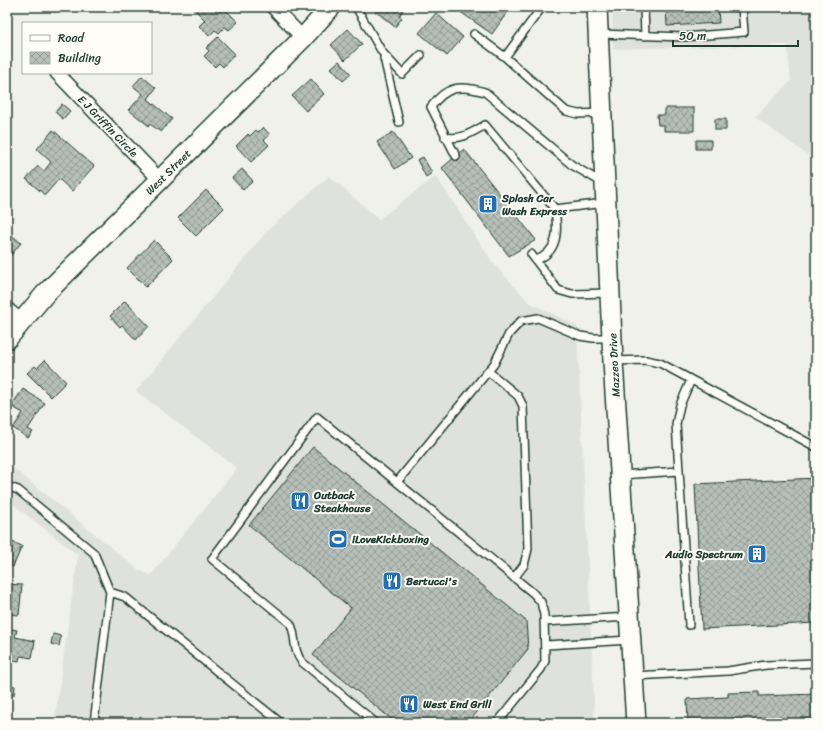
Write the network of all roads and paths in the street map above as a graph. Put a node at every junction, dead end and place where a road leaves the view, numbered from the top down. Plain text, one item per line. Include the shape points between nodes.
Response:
1 (273, 7) edge
2 (331, 7) edge
3 (356, 7) edge
4 (542, 7) edge
5 (597, 7) edge
6 (644, 7) edge
7 (742, 7) edge
8 (474, 34) dead end
9 (598, 34) junction
10 (645, 36) junction
11 (303, 38) junction
12 (382, 52) junction
13 (421, 55) dead end
14 (505, 57) junction
15 (58, 74) edge
16 (601, 113) junction
17 (399, 122) dead end
18 (446, 137) junction
19 (456, 156) dead end
20 (160, 180) junction
21 (605, 184) junction
22 (606, 203) junction
23 (555, 209) junction
24 (531, 254) dead end
25 (536, 260) junction
26 (610, 293) junction
27 (14, 315) edge
28 (612, 338) junction
29 (7, 339) edge
30 (613, 361) junction
31 (488, 371) junction
32 (691, 380) junction
33 (816, 447) edge
34 (679, 471) junction
35 (620, 475) junction
36 (397, 482) junction
37 (7, 486) edge
38 (514, 578) junction
39 (110, 592) junction
40 (629, 617) junction
41 (544, 622) junction
42 (688, 625) dead end
43 (630, 640) junction
44 (546, 645) junction
45 (816, 663) edge
46 (633, 676) junction
47 (94, 723) edge
48 (281, 723) edge
49 (376, 723) edge
50 (497, 723) edge
51 (636, 723) edge

1 - 11 street
2 - 11 main road, West Street
3 - 12 lane
4 - 14 lane
5 - 9 main road, Mazzeo Drive
6 - 10 lane
7 - 10 lane via 744,32 684,37
8 - 14 lane
9 - 10 lane
9 - 16 main road, Mazzeo Drive
11 - 20 main road, West Street
12 - 13 lane via 402,74
12 - 17 lane via 390,75
14 - 16 lane via 566,111 578,114
15 - 20 street, E J Griffin Circle
16 - 21 main road, Mazzeo Drive
18 - 19 lane
18 - 21 lane via 431,107 456,87 485,92 572,165
18 - 23 lane via 456,139 468,136 485,125
20 - 27 main road, West Street
21 - 22 main road, Mazzeo Drive
22 - 23 lane
22 - 26 main road, Mazzeo Drive
23 - 25 lane via 557,230 552,252
24 - 25 lane
25 - 26 lane via 558,290 572,294
26 - 28 main road, Mazzeo Drive
27 - 29 main road, West Street
28 - 30 main road, Mazzeo Drive
28 - 31 lane via 587,338 543,319 527,319 512,329
30 - 32 lane via 655,362
30 - 35 main road, Mazzeo Drive
31 - 36 lane
31 - 38 lane via 518,396 523,406 528,549 524,565
32 - 33 lane
32 - 34 lane via 676,420
34 - 35 lane
34 - 42 lane
35 - 40 main road, Mazzeo Drive
36 - 38 lane
36 - 49 lane via 317,417 212,559 290,623 294,632 296,652 302,662
37 - 39 lane via 18,490 94,553
38 - 41 lane via 539,600 543,608
39 - 47 lane
39 - 48 lane via 118,593 129,601
40 - 41 lane
40 - 43 main road, Mazzeo Drive
41 - 44 lane
43 - 44 lane
43 - 46 main road, Mazzeo Drive
44 - 50 lane via 543,667
45 - 46 lane
46 - 51 main road, Mazzeo Drive

